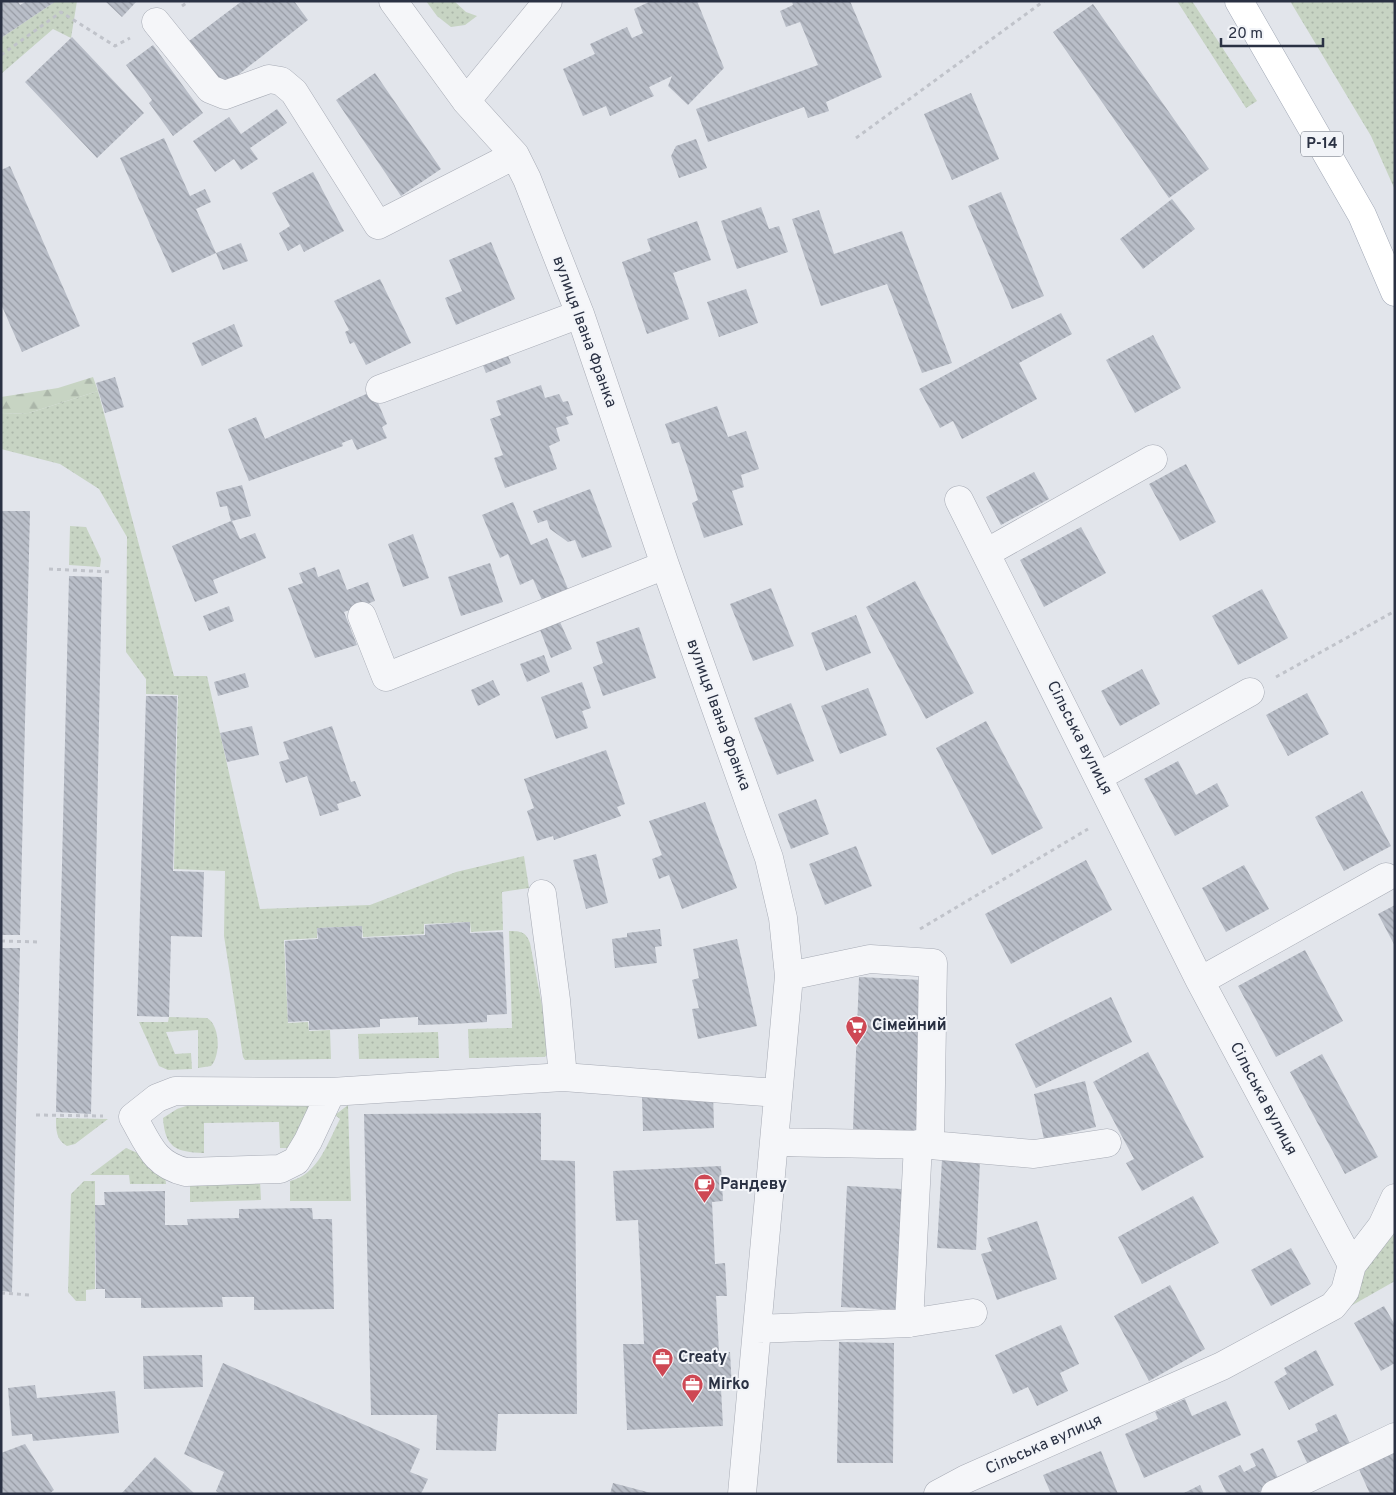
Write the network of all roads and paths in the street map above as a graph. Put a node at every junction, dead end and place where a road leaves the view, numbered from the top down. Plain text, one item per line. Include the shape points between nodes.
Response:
1 (188, 1) edge
2 (393, 1) edge
3 (548, 1) edge
4 (1044, 1) edge
5 (1239, 1) edge
6 (156, 22) junction
7 (1, 55) edge
8 (466, 101) junction
9 (856, 138) dead end
10 (515, 154) junction
11 (1395, 292) edge
12 (580, 314) junction
13 (380, 389) dead end
14 (1153, 458) dead end
15 (959, 500) dead end
16 (986, 553) junction
17 (665, 566) junction
18 (49, 569) dead end
19 (112, 572) dead end
20 (1395, 611) edge
21 (362, 616) dead end
22 (1250, 692) joint
23 (1098, 777) junction
24 (1116, 812) junction
25 (1386, 877) dead end
26 (542, 894) dead end
27 (912, 934) dead end
28 (1, 941) edge
29 (40, 942) dead end
30 (789, 976) junction
31 (1200, 981) junction
32 (563, 1077) junction
33 (332, 1092) junction
34 (778, 1093) junction
35 (36, 1115) dead end
36 (133, 1117) junction
37 (774, 1142) junction
38 (1108, 1143) dead end
39 (924, 1144) junction
40 (1395, 1198) edge
41 (1352, 1265) junction
42 (1, 1294) edge
43 (30, 1294) dead end
44 (973, 1313) dead end
45 (909, 1323) junction
46 (757, 1329) junction
47 (1395, 1437) edge
48 (742, 1494) edge
49 (938, 1494) edge
50 (1275, 1494) edge

1 - 6 path
2 - 8 street, вулиця Івана Франка
3 - 8 street
4 - 9 path
5 - 11 main road, Р-14 via 1362,215
6 - 7 path via 115,46 61,12
6 - 10 street via 210,89 225,95 269,79 281,81 294,92 378,225
8 - 10 street, вулиця Івана Франка
10 - 12 street, вулиця Івана Франка
12 - 13 street
12 - 17 street, вулиця Івана Франка
14 - 16 street
15 - 16 street, Сільська вулиця
16 - 23 street, Сільська вулиця
17 - 21 street via 386,677
17 - 30 street, вулиця Івана Франка via 769,858 783,918
18 - 19 path
20 - 22 path
22 - 23 street
23 - 24 street, Сільська вулиця
24 - 27 path
24 - 31 street, Сільська вулиця
25 - 31 street
26 - 32 street
28 - 29 path
30 - 34 street, вулиця Івана Франка
30 - 39 street via 870,959 933,963
31 - 41 street, Сільська вулиця
32 - 33 street
32 - 34 street
33 - 36 street via 175,1092 157,1098
33 - 36 street via 296,1161 280,1169 186,1172 171,1169 155,1156
34 - 37 street, вулиця Івана Франка
35 - 36 path
37 - 39 street
37 - 46 street, вулиця Івана Франка
38 - 39 street via 1034,1154
39 - 45 street
40 - 41 street via 1382,1226
41 - 49 street, Сільська вулиця via 1345,1291 1333,1306 1222,1366
42 - 43 path
44 - 45 street
45 - 46 street
46 - 48 street, вулиця Івана Франка
47 - 50 street

